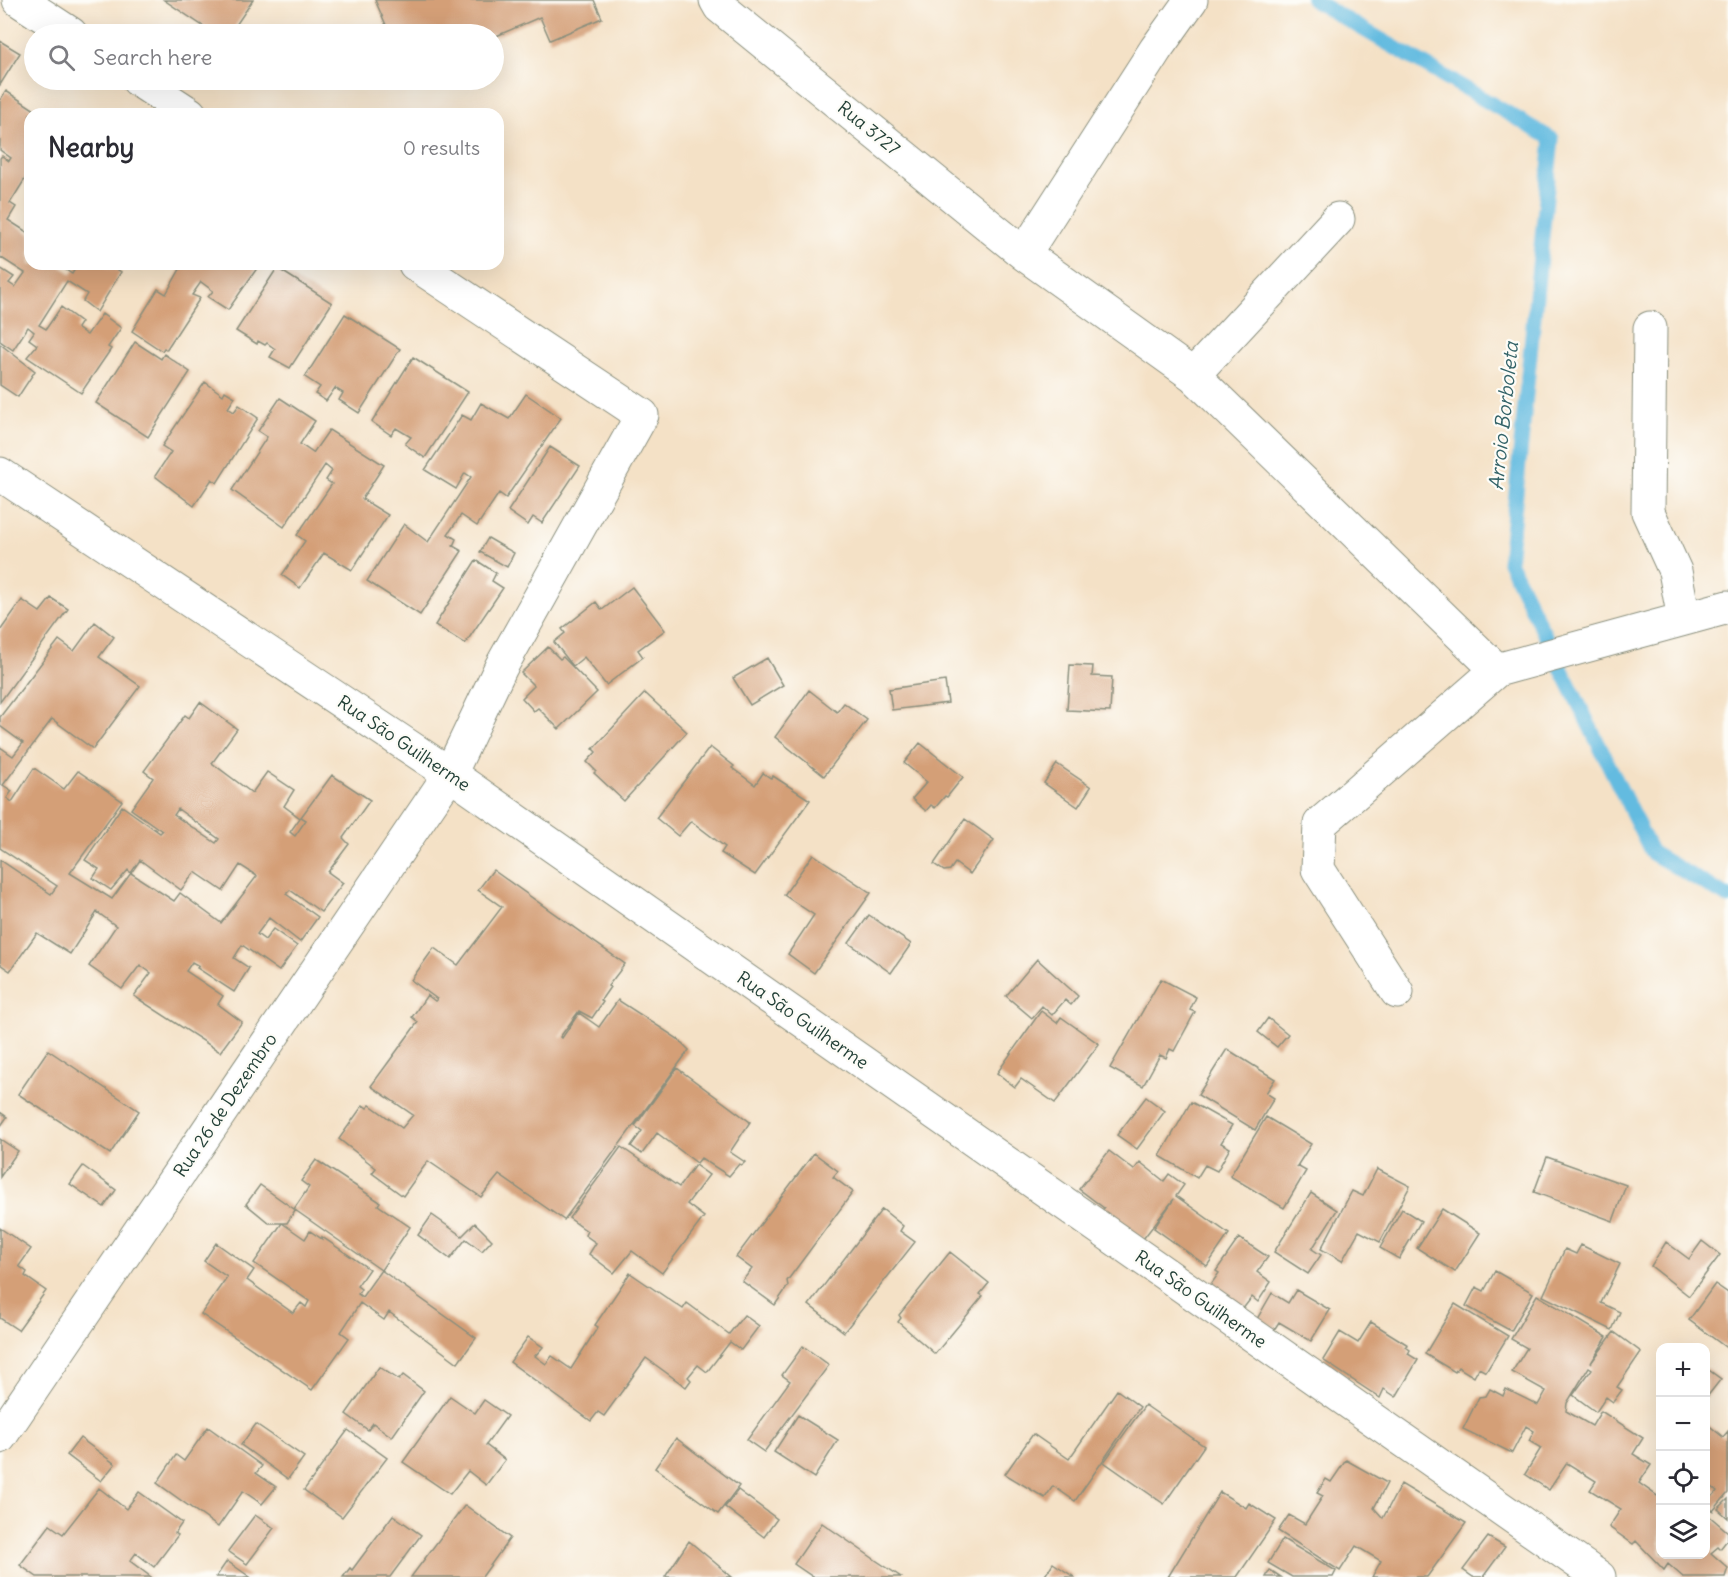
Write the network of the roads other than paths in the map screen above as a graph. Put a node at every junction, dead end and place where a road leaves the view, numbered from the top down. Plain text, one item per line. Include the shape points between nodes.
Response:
1 (19, 0) edge
2 (716, 0) edge
3 (1191, 0) edge
4 (55, 24) edge
5 (153, 90) edge
6 (181, 108) edge
7 (1338, 219) dead end
8 (1024, 254) junction
9 (424, 270) edge
10 (1650, 328) dead end
11 (1193, 375) junction
12 (0, 474) edge
13 (1728, 607) edge
14 (1684, 619) junction
15 (1497, 670) junction
16 (450, 774) junction
17 (1397, 992) dead end
18 (0, 1437) edge
19 (1599, 1577) edge

1 - 4 street
2 - 8 street, Rua 3727
3 - 8 street
5 - 6 street
7 - 11 street
8 - 11 street, Rua 3727
9 - 16 street, Rua 26 de Dezembro via 642,415 501,667
10 - 14 street via 1648,512 1675,571
11 - 15 street, Rua 3727
12 - 16 street, Rua São Guilherme
13 - 14 street
14 - 15 street
15 - 17 street via 1320,824 1318,869
16 - 18 street, Rua 26 de Dezembro
16 - 19 street, Rua São Guilherme

